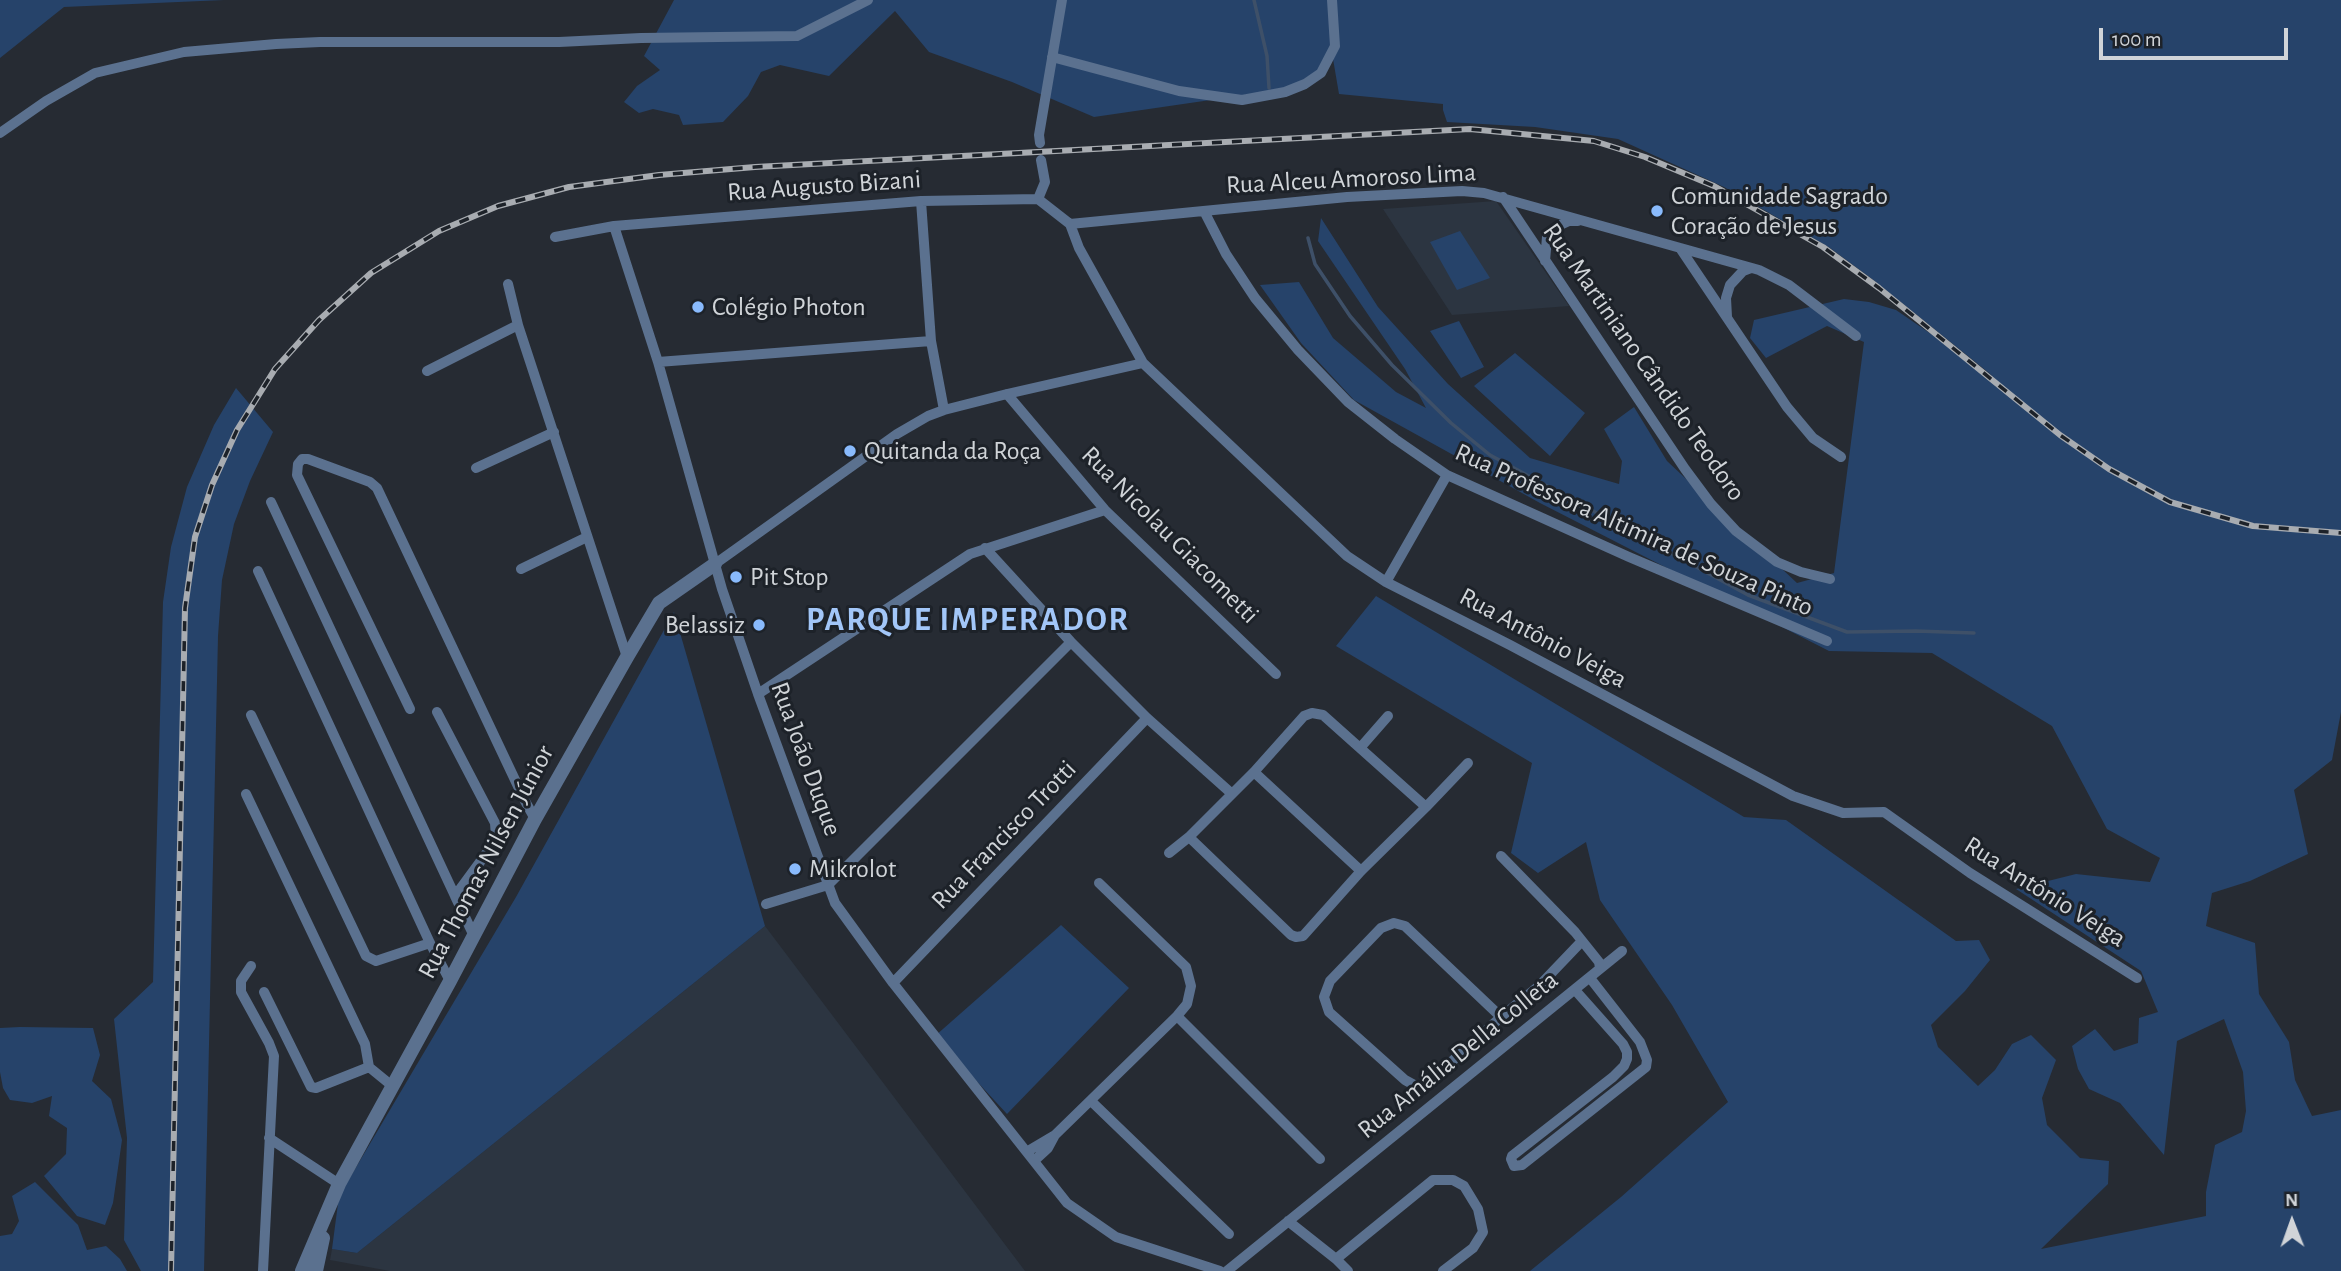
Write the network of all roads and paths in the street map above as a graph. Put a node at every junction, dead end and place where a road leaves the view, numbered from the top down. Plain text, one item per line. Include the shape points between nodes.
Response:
1 (867, 0) edge
2 (1062, 0) edge
3 (1332, 0) edge
4 (1052, 57) junction
5 (0, 133) edge
6 (1040, 143) dead end
7 (1041, 160) dead end
8 (1038, 198) junction
9 (1503, 198) junction
10 (921, 201) junction
11 (1204, 211) junction
12 (1583, 220) junction
13 (1070, 224) junction
14 (614, 226) junction
15 (555, 237) dead end
16 (1679, 248) junction
17 (1545, 261) junction
18 (1751, 268) junction
19 (508, 284) dead end
20 (1727, 317) junction
21 (518, 325) junction
22 (1856, 337) dead end
23 (931, 341) junction
24 (659, 362) junction
25 (1143, 363) junction
26 (427, 370) dead end
27 (1007, 394) junction
28 (944, 410) junction
29 (554, 432) junction
30 (1841, 457) dead end
31 (476, 468) dead end
32 (1447, 475) junction
33 (271, 502) dead end
34 (1105, 510) junction
35 (587, 537) junction
36 (985, 548) junction
37 (715, 564) junction
38 (521, 569) dead end
39 (258, 571) dead end
40 (1830, 579) dead end
41 (1386, 582) junction
42 (1827, 640) dead end
43 (1071, 642) junction
44 (627, 657) junction
45 (1276, 674) dead end
46 (758, 694) junction
47 (410, 709) dead end
48 (437, 712) dead end
49 (251, 715) dead end
50 (1388, 716) dead end
51 (1147, 718) junction
52 (1360, 748) junction
53 (1468, 762) dead end
54 (1254, 772) junction
55 (1231, 793) junction
56 (246, 794) dead end
57 (1426, 807) junction
58 (536, 819) junction
59 (1189, 837) junction
60 (1170, 853) dead end
61 (1501, 856) dead end
62 (1361, 871) junction
63 (1099, 883) dead end
64 (828, 885) junction
65 (455, 895) junction
66 (766, 904) dead end
67 (474, 936) junction
68 (1582, 941) junction
69 (430, 943) junction
70 (1622, 951) dead end
71 (251, 966) dead end
72 (1600, 968) junction
73 (1590, 978) junction
74 (2137, 978) dead end
75 (450, 981) junction
76 (893, 983) junction
77 (1575, 990) junction
78 (264, 992) dead end
79 (1177, 1016) junction
80 (1501, 1017) junction
81 (369, 1067) junction
82 (391, 1085) junction
83 (1091, 1101) junction
84 (268, 1138) junction
85 (1031, 1156) junction
86 (1320, 1159) dead end
87 (339, 1184) junction
88 (329, 1206) junction
89 (1288, 1221) junction
90 (1228, 1234) dead end
91 (1336, 1259) junction
92 (263, 1271) edge
93 (302, 1271) edge
94 (316, 1271) edge
95 (1220, 1271) edge
96 (1227, 1271) edge
97 (1348, 1271) edge
98 (1443, 1271) edge

1 - 5 street via 797,36 320,42 184,52 94,73
2 - 4 street
3 - 4 street via 1335,46 1321,73 1284,92 1242,100 1179,91
4 - 6 street
7 - 8 street via 1045,181
8 - 10 street, Rua Augusto Bizani
8 - 13 street, Rua Antônio Veiga
9 - 11 street, Rua Alceu Amoroso Lima via 1462,191
9 - 12 street, Rua Alceu Amoroso Lima
9 - 17 street, Rua Martiniano Cândido Teodoro
10 - 14 street, Rua Augusto Bizani
10 - 23 street
11 - 13 street, Rua Alceu Amoroso Lima
11 - 32 street, Rua Professora Altimira de Souza Pinto via 1240,276 1298,350 1348,402
12 - 16 street, Rua Alceu Amoroso Lima
12 - 17 street via 1558,226 1547,237
13 - 25 street, Rua Antônio Veiga
14 - 15 street, Rua Augusto Bizani
14 - 24 street, Rua João Duque
16 - 18 street, Rua Alceu Amoroso Lima
16 - 20 street
17 - 40 street, Rua Martiniano Cândido Teodoro via 1685,469 1736,531 1777,562
18 - 20 street via 1730,285
18 - 22 street, Rua Alceu Amoroso Lima via 1789,285
19 - 21 street
20 - 30 street via 1787,407 1813,438
21 - 26 street
21 - 29 street
23 - 24 street
23 - 28 street
24 - 37 street, Rua João Duque
25 - 27 street
25 - 41 street, Rua Antônio Veiga via 1347,556
27 - 28 street
27 - 34 street, Rua Nicolau Giacometti
28 - 37 street via 897,434
29 - 31 street
29 - 35 street
32 - 41 street
32 - 42 street, Rua Professora Altimira de Souza Pinto
33 - 65 street
34 - 36 street
34 - 45 street, Rua Nicolau Giacometti
35 - 38 street
35 - 44 street
36 - 43 street
36 - 46 street
37 - 44 street, Rua Thomas Nilsen Júnior via 659,603
37 - 46 street, Rua João Duque
39 - 69 street
41 - 74 street, Rua Antônio Veiga via 1793,796 1843,813 1884,812 1970,873
43 - 51 street
43 - 64 street
44 - 58 street, Rua Thomas Nilsen Júnior
46 - 64 street, Rua João Duque
47 - 58 street via 297,475 302,460 308,458 377,488
48 - 65 street via 495,823 491,846
49 - 69 street via 366,956 376,961
50 - 52 street
51 - 55 street
51 - 76 street, Rua Francisco Trotti
52 - 54 street via 1323,715 1312,713 1304,716
52 - 57 street
53 - 57 street
54 - 55 street
54 - 62 street
55 - 59 street
56 - 81 street via 365,1044
57 - 62 street
58 - 67 street, Rua Thomas Nilsen Júnior
59 - 60 street
59 - 62 street via 1296,937 1303,936
61 - 68 street
63 - 79 street via 1186,967 1191,986 1187,1004
64 - 66 street
64 - 76 street, Rua João Duque via 835,904
65 - 67 street
67 - 75 street, Rua Thomas Nilsen Júnior
68 - 72 street
68 - 80 street
69 - 75 street
70 - 72 street, Rua Amália Della Colleta
71 - 84 street via 241,981 241,992 273,1050
72 - 73 street, Rua Amália Della Colleta
73 - 77 street, Rua Amália Della Colleta
73 - 77 street via 1640,1042 1646,1067 1522,1165 1514,1166 1512,1156 1614,1077 1627,1059 1622,1044
75 - 82 street, Rua Thomas Nilsen Júnior
76 - 85 street, Rua João Duque
77 - 89 street, Rua Amália Della Colleta
78 - 81 street via 311,1087
79 - 83 street
79 - 86 street
80 - 80 street via 1405,926 1394,923 1381,928 1330,981 1324,997 1329,1012 1416,1086 1429,1082
81 - 82 street
82 - 87 street, Rua Thomas Nilsen Júnior
83 - 85 street via 1055,1135 1048,1148
83 - 90 street
84 - 87 street
84 - 92 street
85 - 95 street, Rua João Duque via 1067,1203 1116,1237
87 - 88 street, Rua Thomas Nilsen Júnior
88 - 93 street, Rua Thomas Nilsen Júnior
88 - 94 street, Rua Thomas Nilsen Júnior
89 - 91 street
89 - 96 street, Rua Amália Della Colleta
91 - 97 street
91 - 98 street via 1433,1180 1454,1180 1464,1186 1478,1209 1483,1232 1473,1248

